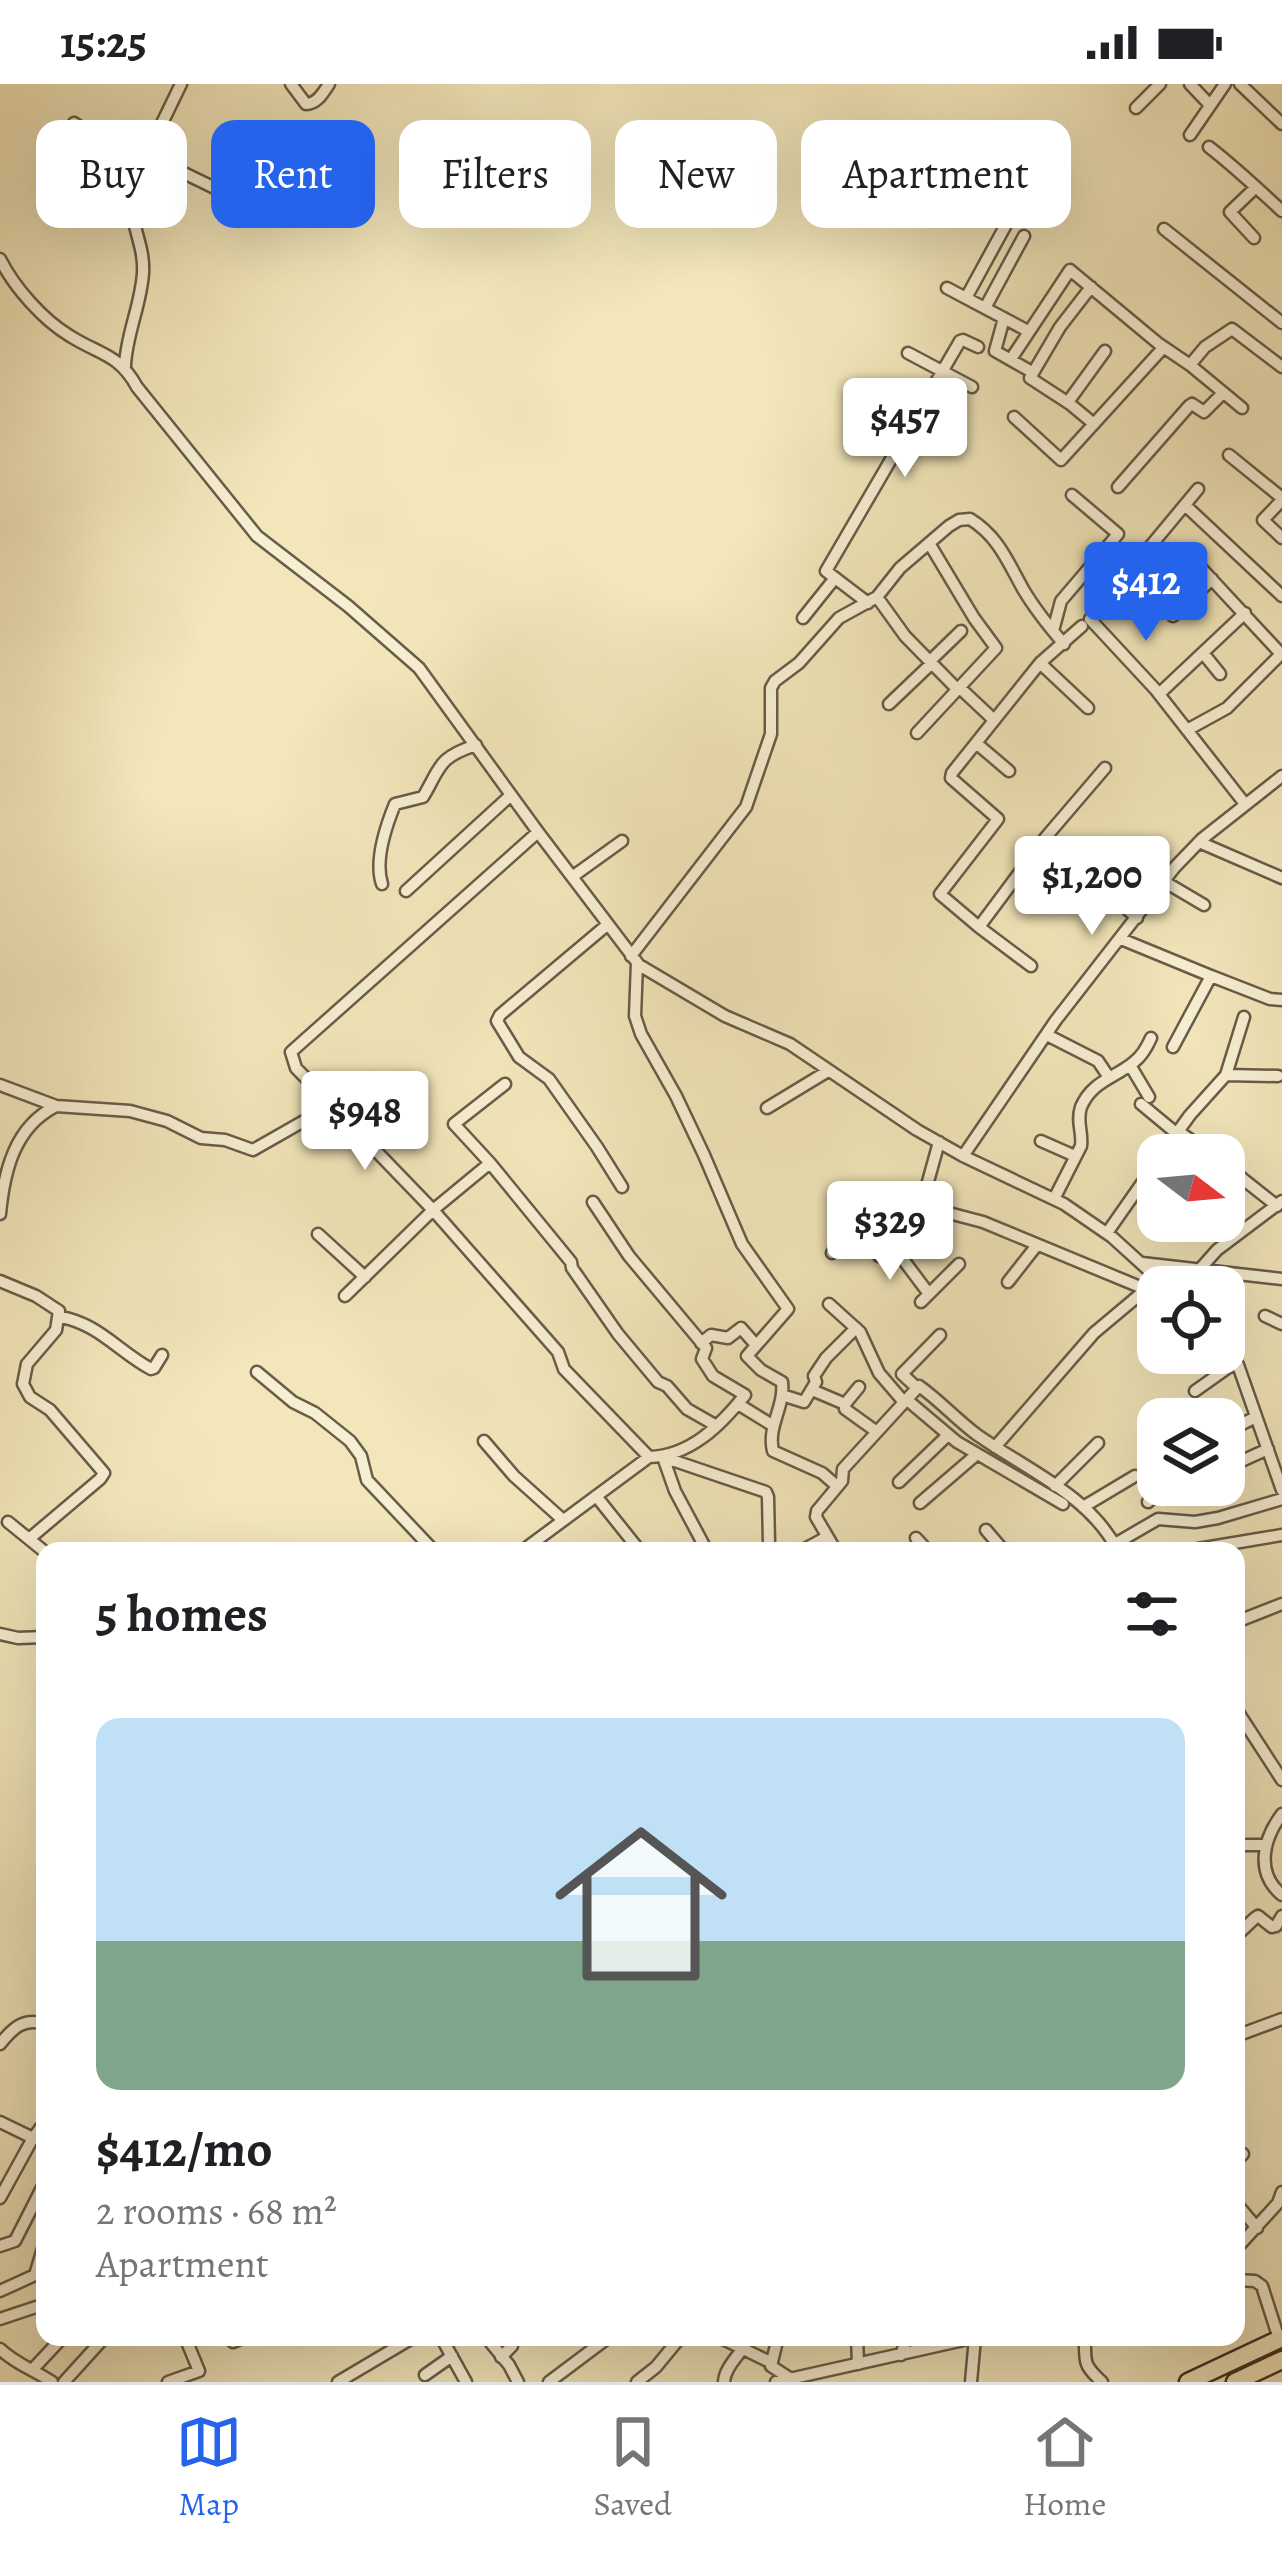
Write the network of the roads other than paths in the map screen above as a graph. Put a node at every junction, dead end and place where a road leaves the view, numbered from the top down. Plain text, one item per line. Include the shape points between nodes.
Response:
1 (181, 84) edge
2 (291, 84) edge
3 (329, 84) edge
4 (1160, 84) edge
5 (1190, 84) edge
6 (1225, 84) edge
7 (1240, 84) edge
8 (1210, 105) junction
9 (1136, 109) dead end
10 (164, 120) edge
11 (1282, 124) edge
12 (1190, 135) dead end
13 (1209, 147) dead end
14 (1255, 188) junction
15 (1280, 205) edge
16 (135, 228) edge
17 (1004, 228) edge
18 (1164, 229) dead end
19 (1024, 236) dead end
20 (1254, 238) dead end
21 (0, 259) edge
22 (1091, 287) junction
23 (947, 288) dead end
24 (966, 298) junction
25 (985, 308) junction
26 (1004, 318) junction
27 (1282, 323) edge
28 (1028, 331) junction
29 (979, 347) dead end
30 (1163, 348) junction
31 (1105, 351) dead end
32 (908, 353) dead end
33 (1010, 359) junction
34 (1190, 365) junction
35 (125, 366) junction
36 (1282, 368) edge
37 (941, 371) junction
38 (1032, 372) junction
39 (972, 387) dead end
40 (1222, 394) junction
41 (1068, 402) junction
42 (1242, 408) dead end
43 (1014, 417) dead end
44 (1094, 424) junction
45 (1229, 455) dead end
46 (1118, 487) dead end
47 (1198, 489) dead end
48 (1072, 496) dead end
49 (1282, 499) edge
50 (1185, 505) junction
51 (1282, 538) edge
52 (929, 543) junction
53 (1190, 556) dead end
54 (835, 578) junction
55 (1212, 579) junction
56 (1282, 596) edge
57 (873, 600) junction
58 (1245, 613) junction
59 (1173, 616) dead end
60 (803, 618) dead end
61 (1082, 626) dead end
62 (961, 631) dead end
63 (1053, 631) junction
64 (1064, 644) junction
65 (1203, 653) junction
66 (1282, 655) edge
67 (931, 662) junction
68 (1040, 663) junction
69 (1220, 674) dead end
70 (959, 689) junction
71 (1159, 694) junction
72 (889, 704) dead end
73 (1088, 708) dead end
74 (994, 721) junction
75 (1187, 730) junction
76 (917, 733) dead end
77 (976, 743) junction
78 (476, 746) junction
79 (1105, 769) dead end
80 (1009, 771) dead end
81 (1282, 776) edge
82 (511, 795) junction
83 (1245, 804) junction
84 (538, 832) junction
85 (1046, 837) junction
86 (622, 841) dead end
87 (1199, 842) junction
88 (572, 878) junction
89 (1282, 878) edge
90 (1165, 882) junction
91 (382, 884) dead end
92 (406, 891) dead end
93 (1204, 905) dead end
94 (1137, 918) junction
95 (607, 925) junction
96 (979, 926) junction
97 (1121, 939) junction
98 (634, 960) junction
99 (1030, 966) dead end
100 (1211, 976) junction
101 (1282, 1000) edge
102 (1244, 1017) dead end
103 (1047, 1035) junction
104 (1151, 1038) dead end
105 (1174, 1047) dead end
106 (1130, 1065) junction
107 (828, 1071) junction
108 (1226, 1075) junction
109 (1108, 1076) junction
110 (1278, 1076) dead end
111 (505, 1084) dead end
112 (0, 1085) edge
113 (56, 1106) junction
114 (332, 1106) junction
115 (766, 1108) dead end
116 (1177, 1132) junction
117 (1180, 1134) edge
118 (1041, 1141) dead end
119 (939, 1142) junction
120 (963, 1156) junction
121 (1076, 1156) junction
122 (490, 1163) junction
123 (1245, 1179) edge
124 (622, 1187) dead end
125 (1137, 1190) edge
126 (849, 1191) dead end
127 (870, 1194) junction
128 (892, 1199) junction
129 (1054, 1199) junction
130 (593, 1202) dead end
131 (1280, 1203) edge
132 (924, 1208) junction
133 (433, 1210) junction
134 (0, 1214) edge
135 (1107, 1233) junction
136 (318, 1234) dead end
137 (890, 1242) junction
138 (1037, 1245) junction
139 (859, 1248) dead end
140 (832, 1253) dead end
141 (879, 1256) dead end
142 (1142, 1263) junction
143 (959, 1264) dead end
144 (1145, 1266) edge
145 (1177, 1266) edge
146 (1203, 1266) edge
147 (1245, 1274) edge
148 (365, 1276) junction
149 (1282, 1279) edge
150 (0, 1281) edge
151 (1008, 1282) dead end
152 (1137, 1286) edge
153 (345, 1296) dead end
154 (1137, 1296) edge
155 (829, 1304) dead end
156 (1265, 1316) dead end
157 (60, 1317) junction
158 (1282, 1324) edge
159 (856, 1328) junction
160 (940, 1335) dead end
161 (701, 1343) junction
162 (756, 1346) junction
163 (162, 1355) dead end
164 (257, 1372) dead end
165 (1219, 1374) edge
166 (1240, 1374) edge
167 (859, 1387) dead end
168 (812, 1390) junction
169 (1195, 1391) dead end
170 (782, 1395) junction
171 (909, 1395) junction
172 (738, 1404) junction
173 (845, 1404) junction
174 (1256, 1417) junction
175 (1245, 1422) edge
176 (715, 1425) junction
177 (772, 1425) junction
178 (950, 1428) junction
179 (877, 1432) junction
180 (484, 1441) dead end
181 (1098, 1443) dead end
182 (995, 1447) junction
183 (1268, 1449) junction
184 (977, 1454) junction
185 (663, 1456) junction
186 (649, 1457) junction
187 (1245, 1459) edge
188 (1135, 1476) dead end
189 (899, 1482) dead end
190 (1045, 1485) junction
191 (837, 1486) junction
192 (1282, 1494) edge
193 (596, 1496) junction
194 (920, 1503) dead end
195 (1063, 1504) dead end
196 (1083, 1507) junction
197 (563, 1520) junction
198 (8, 1522) dead end
199 (1195, 1522) junction
200 (986, 1530) dead end
201 (1282, 1535) edge
202 (827, 1537) junction
203 (916, 1538) dead end
204 (29, 1539) junction
205 (426, 1542) edge
206 (534, 1542) edge
207 (633, 1542) edge
208 (702, 1542) edge
209 (769, 1542) edge
210 (818, 1542) edge
211 (830, 1542) edge
212 (920, 1542) edge
213 (996, 1542) edge
214 (1113, 1542) edge
215 (1127, 1542) edge
216 (1197, 1542) edge
217 (1243, 1542) edge
218 (36, 1545) edge
219 (1282, 1604) edge
220 (1245, 1618) edge
221 (0, 1634) edge
222 (36, 1637) edge
223 (1245, 1722) edge
224 (1250, 1730) junction
225 (1245, 1732) edge
226 (1282, 1780) edge
227 (1282, 1814) edge
228 (1245, 1845) edge
229 (1265, 1845) junction
230 (1282, 1894) edge
231 (1282, 1916) edge
232 (1245, 1927) edge
233 (1282, 2018) edge
234 (36, 2023) edge
235 (1245, 2032) edge
236 (0, 2044) edge
237 (0, 2122) edge
238 (36, 2134) edge
239 (33, 2138) junction
240 (1282, 2192) edge
241 (0, 2198) edge
242 (36, 2200) edge
243 (1245, 2214) edge
244 (1257, 2228) junction
245 (1245, 2240) edge
246 (0, 2246) edge
247 (36, 2272) edge
248 (1245, 2280) edge
249 (0, 2290) edge
250 (36, 2306) edge
251 (0, 2319) edge
252 (1281, 2338) edge
253 (55, 2346) edge
254 (97, 2346) edge
255 (189, 2346) edge
256 (399, 2346) edge
257 (446, 2346) edge
258 (493, 2346) edge
259 (512, 2346) edge
260 (597, 2346) edge
261 (673, 2346) edge
262 (736, 2346) edge
263 (746, 2346) edge
264 (775, 2346) edge
265 (857, 2346) edge
266 (904, 2346) edge
267 (932, 2346) edge
268 (975, 2346) edge
269 (1085, 2346) edge
270 (0, 2349) edge
271 (744, 2350) junction
272 (901, 2355) junction
273 (452, 2356) junction
274 (501, 2357) junction
275 (1282, 2360) edge
276 (770, 2362) junction
277 (858, 2365) junction
278 (363, 2368) junction
279 (33, 2369) junction
280 (425, 2375) dead end
281 (835, 2376) edge
282 (791, 2379) junction
283 (52, 2382) edge
284 (64, 2382) edge
285 (168, 2382) edge
286 (338, 2382) edge
287 (372, 2382) edge
288 (466, 2382) edge
289 (518, 2382) edge
290 (549, 2382) edge
291 (637, 2382) edge
292 (724, 2382) edge
293 (776, 2382) edge
294 (971, 2382) edge
295 (1102, 2382) edge
296 (1188, 2382) edge
297 (1235, 2382) edge

1 - 10 street
2 - 3 street via 306,104
4 - 9 street
5 - 8 street
6 - 8 street
7 - 11 street
8 - 12 street
13 - 14 street
14 - 15 street
14 - 20 street via 1230,212
16 - 35 street via 143,274
17 - 24 street
18 - 27 street
19 - 25 street
21 - 35 street via 55,325
22 - 28 street via 1068,271
22 - 30 street
22 - 38 street
23 - 24 street
24 - 25 street
25 - 26 street
26 - 28 street
26 - 33 street via 995,351
28 - 33 street
29 - 37 street via 961,340
30 - 34 street
30 - 44 street
31 - 41 street
32 - 37 street
33 - 38 street
34 - 36 street via 1232,329
34 - 40 street
35 - 78 street via 257,536 419,668
37 - 39 street
37 - 54 street via 826,572
38 - 41 street
40 - 42 street
40 - 46 street via 1204,412 1189,406
41 - 44 street
43 - 44 street via 1061,460
45 - 49 street
47 - 50 street
48 - 63 street via 1118,533 1061,601
49 - 51 street via 1263,520
50 - 56 street
50 - 71 street via 1090,619
52 - 57 street
52 - 63 street via 958,520 979,525
52 - 70 street via 996,647
53 - 55 street
54 - 57 street
54 - 60 street
55 - 58 street
55 - 59 street
57 - 67 street
57 - 98 street via 839,618 772,684 771,734 750,800
58 - 65 street
58 - 66 street
61 - 64 street
62 - 67 street
63 - 64 street
64 - 68 street
65 - 69 street
65 - 71 street
66 - 75 street via 1227,708
67 - 70 street
67 - 72 street
68 - 73 street
68 - 74 street
70 - 74 street
70 - 76 street
71 - 75 street
74 - 77 street
75 - 83 street
77 - 80 street
77 - 96 street via 951,778 998,821 940,894
78 - 82 street
78 - 91 street via 436,769 423,797 394,803 380,856
79 - 85 street
81 - 83 street
82 - 84 street
82 - 92 street
83 - 87 street
84 - 88 street
84 - 114 street via 291,1052
85 - 94 street
85 - 96 street
86 - 88 street
87 - 89 street
87 - 90 street
88 - 95 street
90 - 93 street
90 - 94 street
94 - 97 street
95 - 98 street
95 - 124 street via 497,1021 519,1057 549,1079
96 - 99 street
97 - 100 street
97 - 103 street
98 - 107 street
98 - 162 street via 640,1034 742,1244 788,1309
100 - 101 street
100 - 105 street
102 - 108 street
103 - 109 street via 1098,1061
103 - 120 street
104 - 106 street
106 - 109 street
106 - 116 street via 1145,1100
107 - 115 street
107 - 119 street
108 - 110 street
108 - 116 street
109 - 121 street via 1080,1110
111 - 122 street via 454,1121
112 - 113 street
113 - 114 street via 130,1111 253,1150
113 - 134 street via 13,1149
114 - 133 street
116 - 117 street
118 - 121 street
119 - 120 street
119 - 132 street
120 - 129 street
121 - 129 street
122 - 133 street
122 - 176 street via 631,1350 686,1409
123 - 131 street
125 - 135 street
126 - 127 street
127 - 128 street
127 - 140 street
128 - 132 street
128 - 139 street
129 - 135 street
130 - 161 street
131 - 146 street
132 - 137 street
132 - 138 street
133 - 148 street
133 - 186 street via 558,1352 564,1369
135 - 142 street
136 - 148 street
137 - 141 street
137 - 143 street via 925,1298
138 - 151 street
138 - 152 street
142 - 144 street
142 - 145 street
147 - 149 street
148 - 153 street
150 - 157 street via 56,1307
154 - 182 street
155 - 159 street
156 - 158 street
157 - 163 street via 96,1329 151,1369
157 - 204 street via 27,1364 23,1384 104,1473
159 - 168 street via 826,1358
159 - 171 street via 879,1373
160 - 171 street via 902,1374
161 - 162 street via 741,1328
161 - 172 street via 713,1376 745,1395
162 - 170 street via 747,1359 782,1382
164 - 205 street via 350,1441 367,1480
165 - 169 street
166 - 174 street
167 - 173 street
168 - 170 street via 802,1403
168 - 173 street
170 - 177 street
171 - 178 street
171 - 178 street via 924,1390
171 - 179 street
172 - 176 street
172 - 177 street
173 - 179 street
174 - 175 street
174 - 183 street
176 - 185 street via 686,1450
177 - 191 street via 773,1451
178 - 182 street
178 - 184 street
178 - 189 street
179 - 191 street
180 - 197 street
181 - 190 street
182 - 190 street
183 - 187 street
183 - 192 street
184 - 190 street
184 - 194 street
185 - 186 street
185 - 208 street
185 - 209 street via 766,1492
186 - 193 street
188 - 196 street
190 - 195 street
190 - 196 street
191 - 202 street via 817,1511
192 - 199 street
193 - 197 street
193 - 207 street
196 - 214 street
197 - 206 street
198 - 204 street
199 - 215 street via 1158,1519
199 - 216 street
200 - 213 street
201 - 217 street
202 - 210 street
202 - 211 street
203 - 212 street
204 - 218 street
219 - 220 street
221 - 222 street
223 - 224 street
224 - 225 street
224 - 226 street
227 - 229 street
228 - 229 street
229 - 230 street via 1270,1884
231 - 232 street via 1272,1927 1258,1916
233 - 235 street
234 - 236 street via 15,2026
237 - 239 street
238 - 239 street
239 - 241 street
240 - 244 street
242 - 246 street via 15,2241
243 - 244 street
244 - 245 street
247 - 249 street
248 - 252 street via 1262,2286
250 - 251 street
252 - 296 highway
253 - 279 street
254 - 284 street
255 - 285 street via 199,2371
256 - 278 street
257 - 273 street
258 - 274 street
259 - 274 street
260 - 290 street
261 - 291 street
262 - 271 street
263 - 271 street
264 - 276 street
265 - 277 street
266 - 272 street
267 - 272 street
268 - 294 street
269 - 295 street via 1086,2366
270 - 279 street
271 - 276 street
271 - 292 street
272 - 277 street
273 - 280 street
273 - 288 street
274 - 289 street
275 - 297 highway
276 - 282 street
277 - 281 street
278 - 286 street
278 - 287 street
279 - 283 street
281 - 282 street
282 - 293 street

